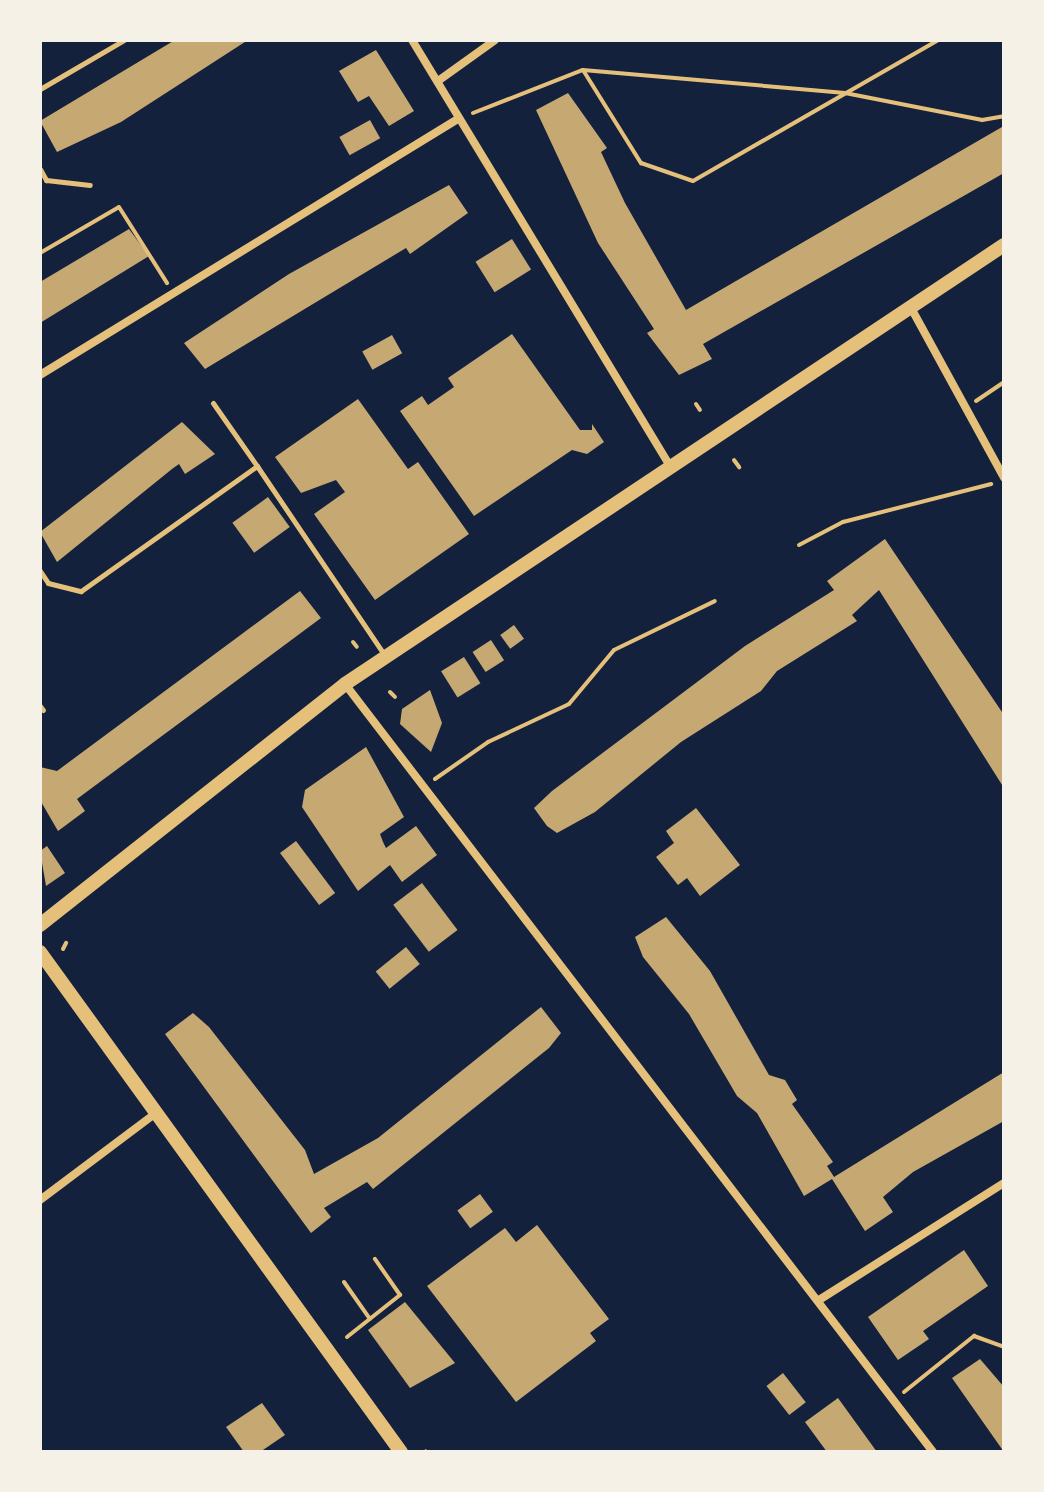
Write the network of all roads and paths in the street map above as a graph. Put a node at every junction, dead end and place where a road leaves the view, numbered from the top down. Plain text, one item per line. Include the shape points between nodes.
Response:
1 (124, 40) edge
2 (412, 40) edge
3 (495, 40) edge
4 (938, 40) edge
5 (583, 70) junction
6 (438, 81) junction
7 (40, 89) edge
8 (845, 93) junction
9 (1004, 116) edge
10 (458, 119) junction
11 (40, 169) edge
12 (90, 185) dead end
13 (1004, 245) edge
14 (40, 253) edge
15 (174, 294) junction
16 (910, 305) junction
17 (40, 375) edge
18 (1004, 382) edge
19 (213, 403) dead end
20 (696, 404) dead end
21 (965, 409) junction
22 (700, 410) dead end
23 (734, 460) dead end
24 (257, 466) junction
25 (670, 466) junction
26 (739, 467) dead end
27 (1004, 479) edge
28 (799, 545) dead end
29 (40, 571) edge
30 (715, 601) dead end
31 (386, 657) junction
32 (345, 684) junction
33 (390, 692) dead end
34 (395, 697) dead end
35 (424, 787) junction
36 (40, 925) edge
37 (40, 952) edge
38 (157, 1112) junction
39 (1004, 1183) edge
40 (40, 1200) edge
41 (375, 1259) dead end
42 (344, 1282) dead end
43 (819, 1300) junction
44 (370, 1319) junction
45 (347, 1337) dead end
46 (1004, 1347) edge
47 (893, 1401) junction
48 (401, 1452) edge
49 (933, 1452) edge

1 - 7 lane
2 - 6 street
3 - 6 street
4 - 8 path
5 - 8 path
5 - 8 path via 641,163 693,181
5 - 10 path
6 - 10 street
8 - 9 path via 982,120
10 - 15 street
10 - 25 street
11 - 12 lane via 46,180
13 - 16 street
14 - 15 path via 119,207
15 - 17 street
16 - 21 street
16 - 25 street
18 - 21 path
19 - 24 lane
20 - 22 path
21 - 27 street
23 - 26 path
24 - 29 lane via 81,591 48,583
24 - 31 lane
25 - 31 street
27 - 28 path via 843,522
30 - 35 path via 614,650 569,704 488,742
31 - 32 street
32 - 35 street
32 - 36 street
33 - 34 path
35 - 43 street
37 - 38 street
38 - 40 street
38 - 48 street
39 - 43 street
41 - 44 path via 400,1295
42 - 44 path
43 - 47 street
44 - 45 path
46 - 47 path via 974,1336
47 - 49 street

